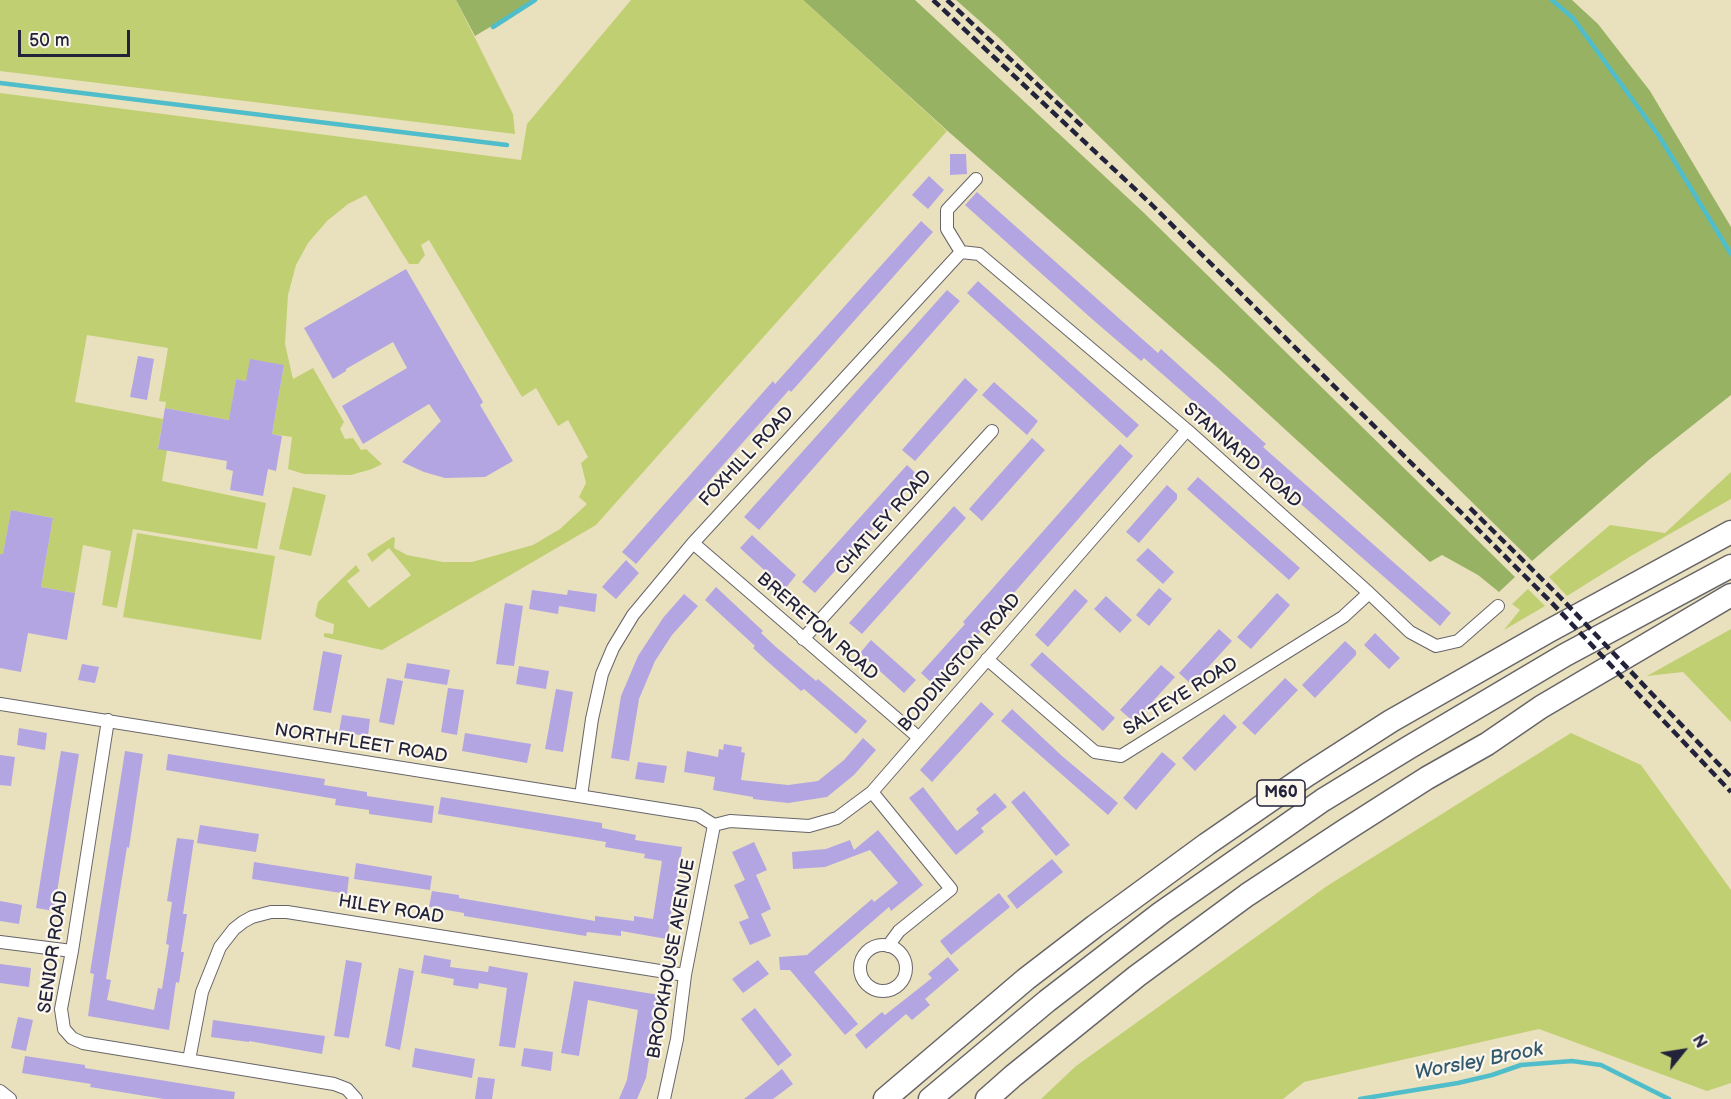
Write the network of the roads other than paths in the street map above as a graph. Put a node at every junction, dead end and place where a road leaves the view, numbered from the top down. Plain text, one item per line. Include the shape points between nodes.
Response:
1 (976, 179) dead end
2 (961, 252) junction
3 (1187, 430) junction
4 (992, 431) dead end
5 (1725, 534) edge
6 (693, 543) junction
7 (1731, 566) edge
8 (1370, 593) junction
9 (1731, 595) edge
10 (1498, 606) dead end
11 (1731, 612) edge
12 (803, 639) junction
13 (987, 659) junction
14 (0, 704) edge
15 (108, 720) junction
16 (918, 737) junction
17 (1487, 744) junction
18 (872, 792) junction
19 (581, 796) junction
20 (714, 825) junction
21 (0, 942) edge
22 (888, 946) dead end
23 (72, 951) junction
24 (685, 975) junction
25 (189, 1059) junction
26 (0, 1091) edge
27 (10, 1099) edge
28 (356, 1099) edge
29 (664, 1099) edge
30 (885, 1099) edge
31 (930, 1099) edge
32 (987, 1099) edge

1 - 2 street via 947,210 947,229
2 - 3 street, STANNARD ROAD via 979,254
2 - 6 street, FOXHILL ROAD
3 - 8 street, STANNARD ROAD
3 - 13 street, BODDINGTON ROAD
4 - 12 street, CHATLEY ROAD
5 - 30 highway, M60 via 1401,715 1307,775 1095,926 970,1025
6 - 12 street, BRERETON ROAD
6 - 19 street, FOXHILL ROAD via 633,615 602,674
7 - 31 highway, M60 via 1565,656 1323,800 1133,934
8 - 10 street, STANNARD ROAD via 1410,632 1436,646 1458,641
8 - 13 street, SALTEYE ROAD via 1343,616 1122,756 1095,752
9 - 17 highway
11 - 17 highway via 1547,715
12 - 16 street, BRERETON ROAD
13 - 16 street, BODDINGTON ROAD
14 - 15 street, NORTHFLEET ROAD
15 - 19 street, NORTHFLEET ROAD
15 - 23 street, SENIOR ROAD
16 - 18 street, BODDINGTON ROAD
17 - 32 highway via 1427,778 1219,914 1128,982
18 - 20 street, BODDINGTON ROAD via 837,818 809,826 730,821
18 - 22 street via 951,889 899,931
19 - 20 street, NORTHFLEET ROAD via 698,814
20 - 24 street, BROOKHOUSE AVENUE
21 - 23 street
23 - 25 street, SENIOR ROAD via 61,1017 72,1038
24 - 25 street, HILEY ROAD via 271,912 243,922 220,947 202,992
24 - 29 street, BROOKHOUSE AVENUE
25 - 28 street, SENIOR ROAD via 334,1084 347,1089
26 - 27 street

